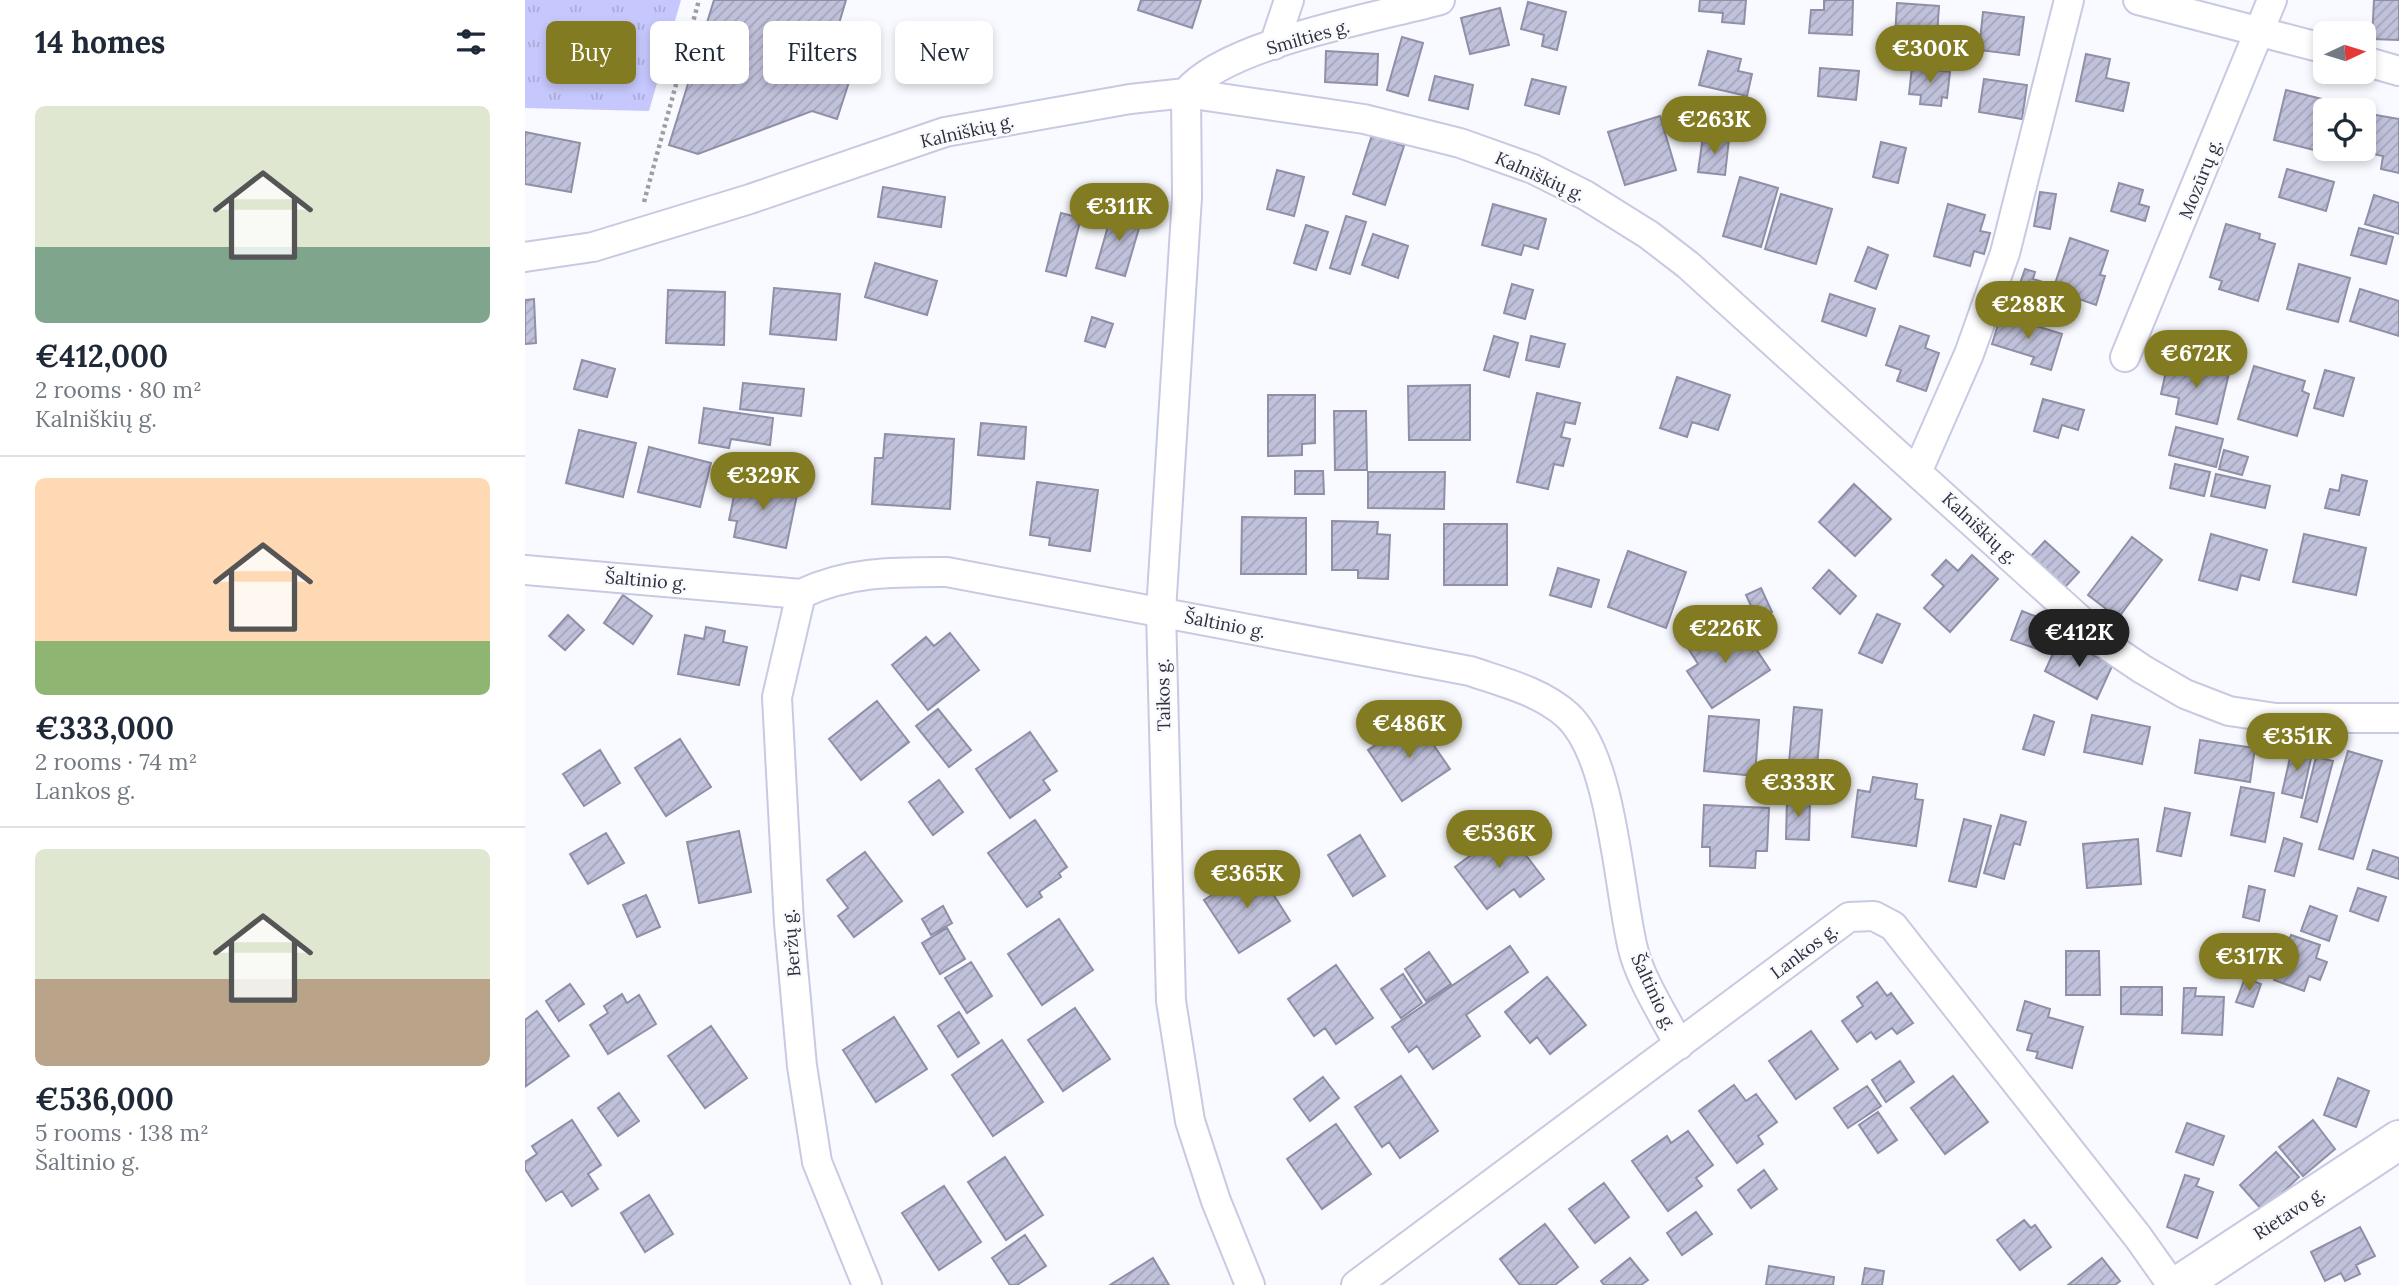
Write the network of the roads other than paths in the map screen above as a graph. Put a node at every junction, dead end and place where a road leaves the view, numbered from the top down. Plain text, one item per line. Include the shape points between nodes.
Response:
1 (1289, 0) edge
2 (1440, 0) edge
3 (2069, 0) edge
4 (2138, 0) edge
5 (2272, 0) edge
6 (2261, 31) junction
7 (1274, 45) junction
8 (2313, 45) edge
9 (2377, 65) edge
10 (2399, 71) edge
11 (1187, 93) junction
12 (525, 257) edge
13 (2125, 357) dead end
14 (1919, 470) junction
15 (525, 570) edge
16 (801, 594) junction
17 (1161, 611) junction
18 (2399, 718) edge
19 (1679, 1045) junction
20 (2399, 1140) edge
21 (867, 1285) edge
22 (1250, 1285) edge
23 (1356, 1285) edge
24 (2172, 1285) edge
25 (2179, 1285) edge

1 - 7 street
2 - 7 street, Smilties g.
3 - 14 street via 2005,253 1969,354
4 - 6 street
5 - 6 street, Mozūrų g.
6 - 8 street
6 - 13 street, Mozūrų g.
7 - 11 street, Smilties g. via 1213,69
9 - 10 street
11 - 12 street, Kalniškių g. via 945,132 593,247
11 - 14 street, Kalniškių g. via 1364,119 1460,143 1533,169 1575,190 1688,265
11 - 17 street, Taikos g. via 1187,197
14 - 18 street, Kalniškių g. via 2112,648 2185,694 2229,711 2276,718
15 - 16 street, Šaltinio g.
16 - 17 street, Šaltinio g. via 828,581 873,573 947,572
16 - 21 street, Beržų g. via 778,697 789,923 802,1066 817,1161
17 - 19 street, Šaltinio g. via 1470,671 1523,688 1566,714 1583,734 1595,762 1634,952
17 - 22 street, Taikos g. via 1171,1001 1190,1121
19 - 23 street, Lankos g.
19 - 24 street, Lankos g. via 1849,917 1874,916 1893,926
20 - 25 main road, Rietavo g.

